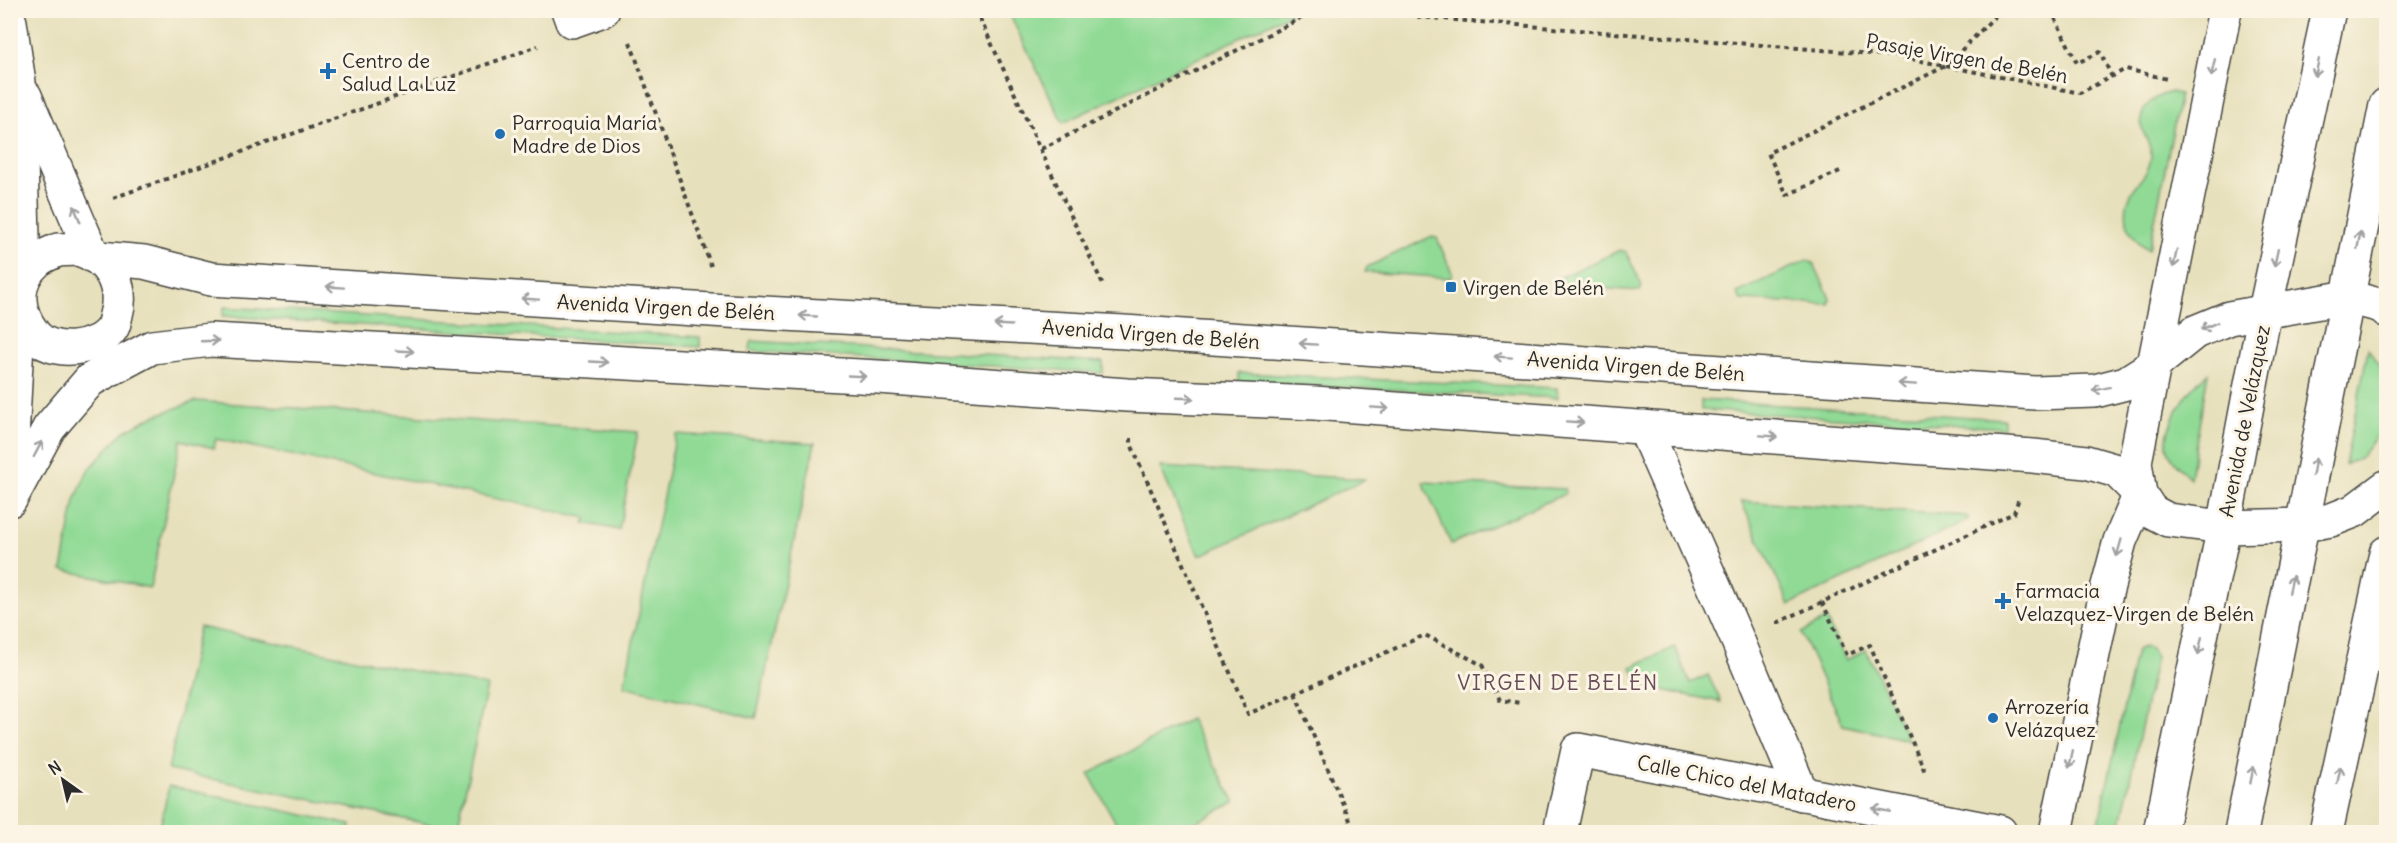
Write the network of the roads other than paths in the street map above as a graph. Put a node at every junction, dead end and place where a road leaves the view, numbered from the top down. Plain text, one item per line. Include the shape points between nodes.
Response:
1 (603, 10) edge
2 (2225, 10) edge
3 (2329, 10) edge
4 (570, 16) edge
5 (10, 22) edge
6 (19, 83) junction
7 (2386, 105) edge
8 (96, 257) junction
9 (21, 288) junction
10 (2348, 297) junction
11 (2386, 309) edge
12 (2265, 311) junction
13 (104, 335) junction
14 (152, 347) junction
15 (2154, 365) junction
16 (90, 380) junction
17 (1644, 427) junction
18 (10, 478) edge
19 (2386, 487) edge
20 (2140, 494) junction
21 (10, 500) edge
22 (2303, 525) junction
23 (2224, 527) junction
24 (2386, 553) edge
25 (1802, 794) junction
26 (1560, 832) edge
27 (2000, 832) edge
28 (2056, 832) edge
29 (2160, 832) edge
30 (2241, 832) edge
31 (2326, 832) edge

1 - 4 street
2 -> 15 street
3 -> 12 street, Avenida de Velázquez
5 - 6 street
8 -> 6 street
6 - 9 street
10 -> 7 street
8 - 9 street via 79,250 58,250 38,260
8 - 13 street via 114,274 119,302
15 -> 8 street, Avenida Virgen de Belén via 2126,383 2095,391 2035,393 1124,332 211,279 144,262
9 - 13 street via 24,320 37,338 57,348 77,348
9 - 18 street
10 - 11 street
10 - 12 street, Avenida Virgen de Belén
22 -> 10 street
12 -> 15 street, Avenida Virgen de Belén via 2229,318 2195,332
12 - 23 street, Avenida de Velázquez
13 - 14 street
13 - 16 street
14 - 16 street
14 -> 17 street via 211,340 1314,403
15 - 20 street via 2135,462
21 -> 16 street via 50,428
17 -> 20 street via 2086,462 2117,471
17 - 25 street
19 - 22 street via 2354,511
20 - 23 street via 2151,511 2168,520
20 -> 28 street via 2120,541 2105,597
22 - 23 street
30 -> 22 street
23 -> 29 street, Avenida de Velázquez
31 -> 24 street
25 - 26 street, Calle Chico del Matadero via 1578,750
27 -> 25 street, Calle Chico del Matadero

